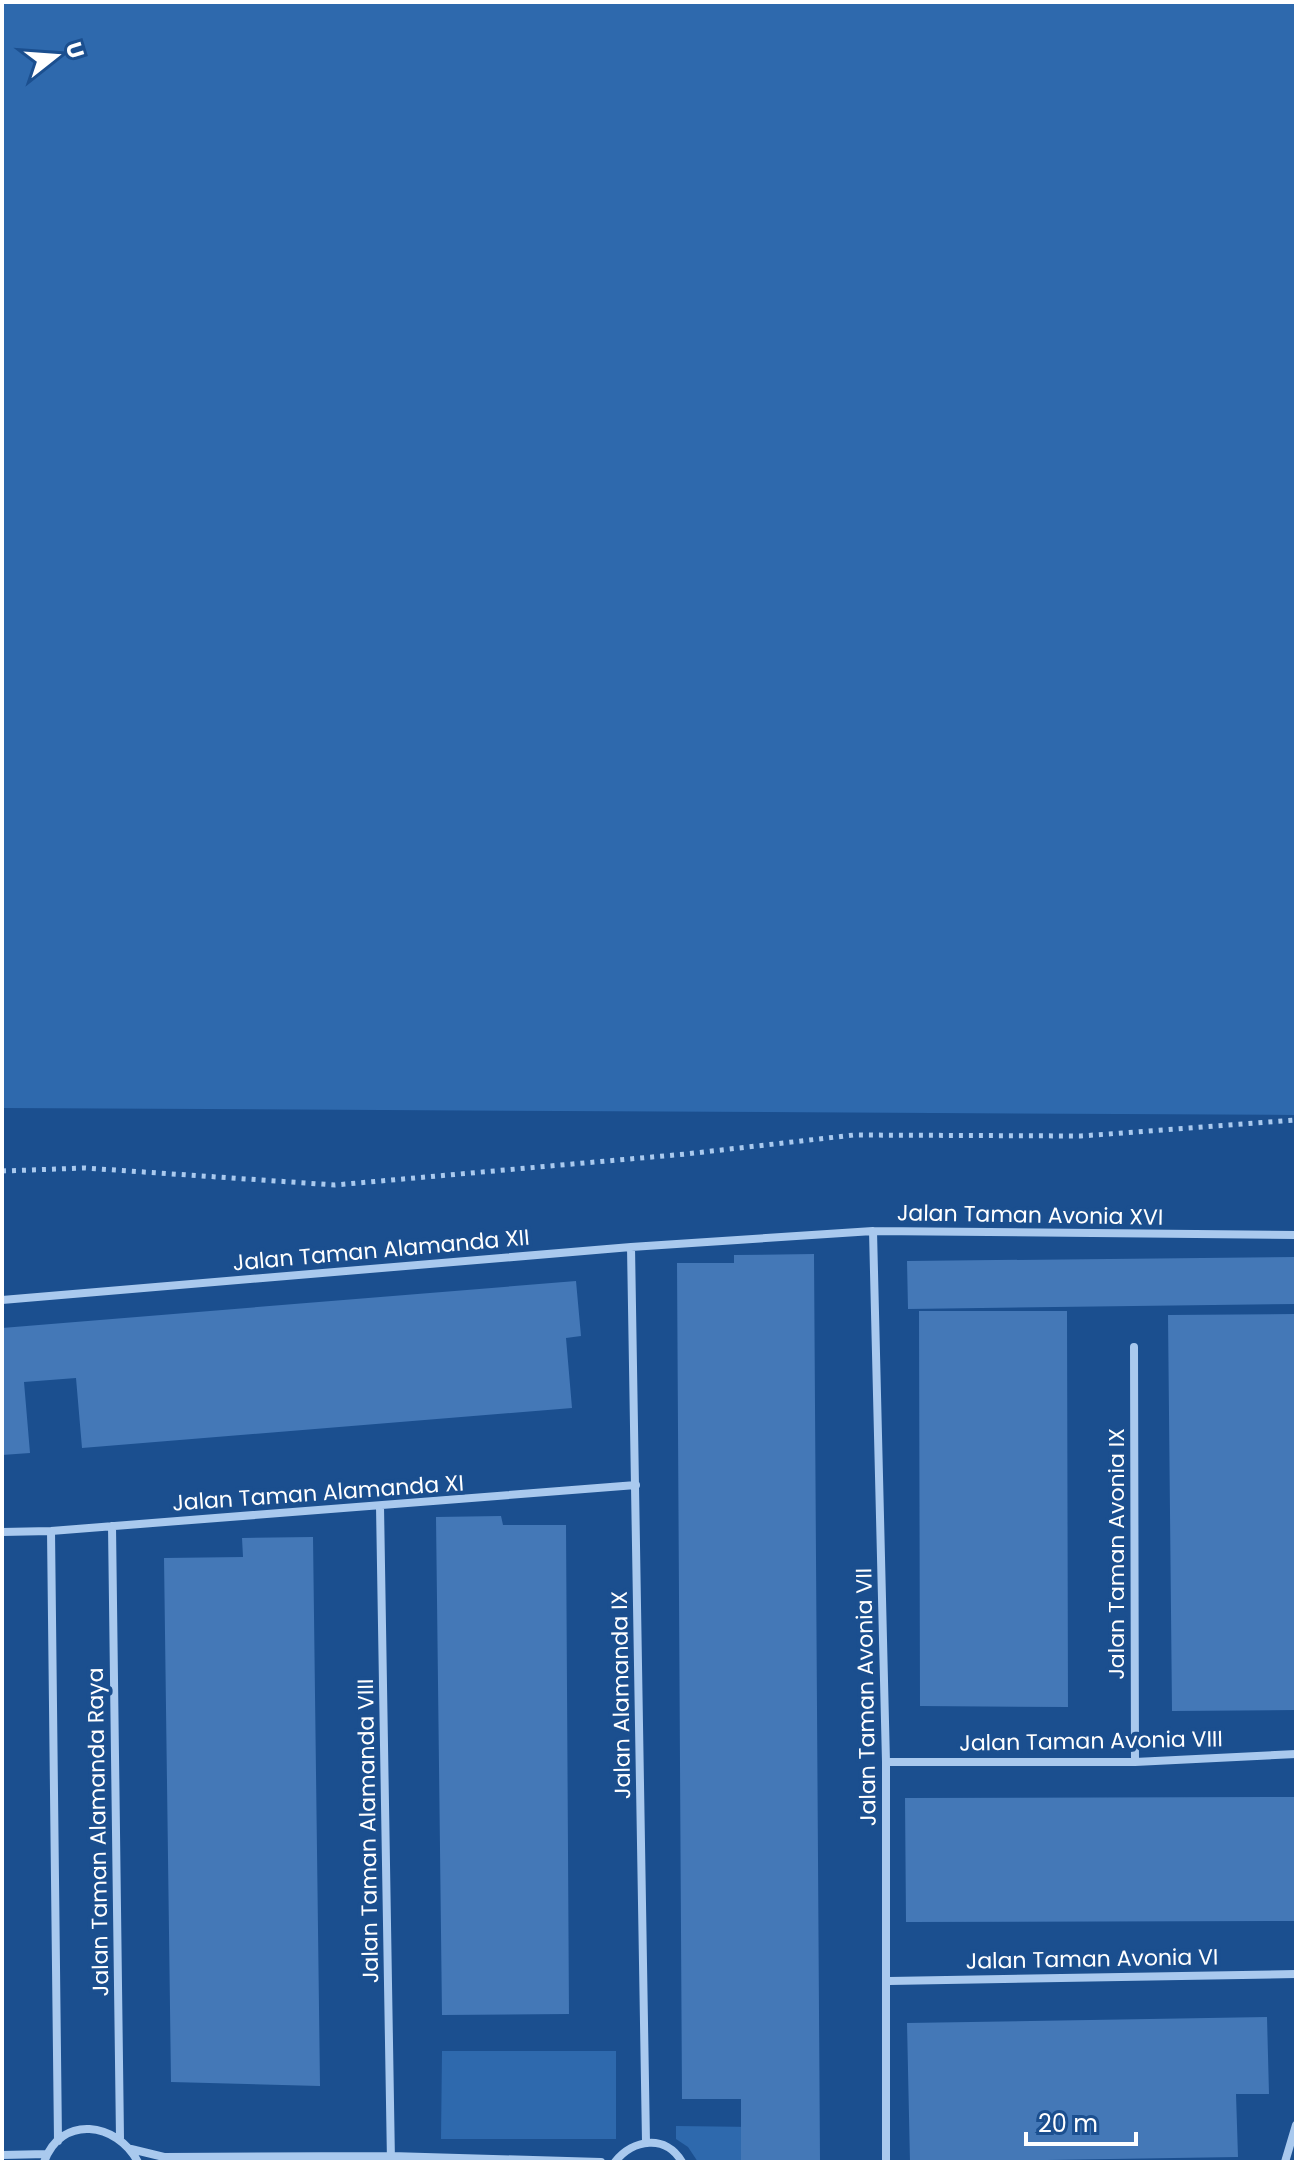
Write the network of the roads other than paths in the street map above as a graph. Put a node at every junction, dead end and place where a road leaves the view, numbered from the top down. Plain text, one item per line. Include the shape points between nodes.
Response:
1 (873, 1231) junction
2 (1296, 1235) edge
3 (764, 1239) joint
4 (631, 1247) junction
5 (2, 1300) edge
6 (1134, 1347) dead end
7 (636, 1485) junction
8 (380, 1506) junction
9 (112, 1526) junction
10 (51, 1531) junction
11 (2, 1532) edge
12 (1296, 1754) edge
13 (886, 1762) junction
14 (1135, 1762) junction
15 (1296, 1974) edge
16 (889, 1981) junction
17 (1296, 2125) edge
18 (120, 2138) junction
19 (58, 2141) junction
20 (646, 2142) junction
21 (131, 2149) junction
22 (2, 2155) edge
23 (45, 2158) edge
24 (391, 2159) edge
25 (138, 2162) edge
26 (601, 2162) edge
27 (615, 2162) edge
28 (682, 2162) edge
29 (886, 2162) edge
30 (1285, 2162) edge

1 - 2 street, Jalan Taman Avonia XVI
1 - 3 street, Jalan Taman Avonia XVI
1 - 13 street, Jalan Taman Avonia VII
3 - 4 street, Jalan Taman Alamanda XII
4 - 5 street, Jalan Taman Alamanda XII
4 - 7 street, Jalan Alamanda IX
6 - 14 street, Jalan Taman Avonia IX
7 - 8 street, Jalan Taman Alamanda XI
7 - 20 street, Jalan Alamanda IX
8 - 9 street, Jalan Taman Alamanda XI
8 - 24 street, Jalan Taman Alamanda VIII
9 - 10 street, Jalan Taman Alamanda XI
9 - 18 street, Jalan Taman Alamanda Raya
10 - 11 street, Jalan Taman Alamanda XI
10 - 19 street, Jalan Taman Alamanda Raya
12 - 14 street, Jalan Taman Avonia VIII
13 - 14 street, Jalan Taman Avonia VIII
13 - 16 street, Jalan Taman Avonia VII
15 - 16 street, Jalan Taman Avonia VI
16 - 29 street, Jalan Taman Avonia VII
17 - 30 street
18 - 19 street via 90,2128
18 - 21 street
19 - 23 street
20 - 27 street via 634,2144
20 - 28 street via 670,2148
21 - 24 street via 164,2157
21 - 25 street
22 - 23 street
24 - 26 street

